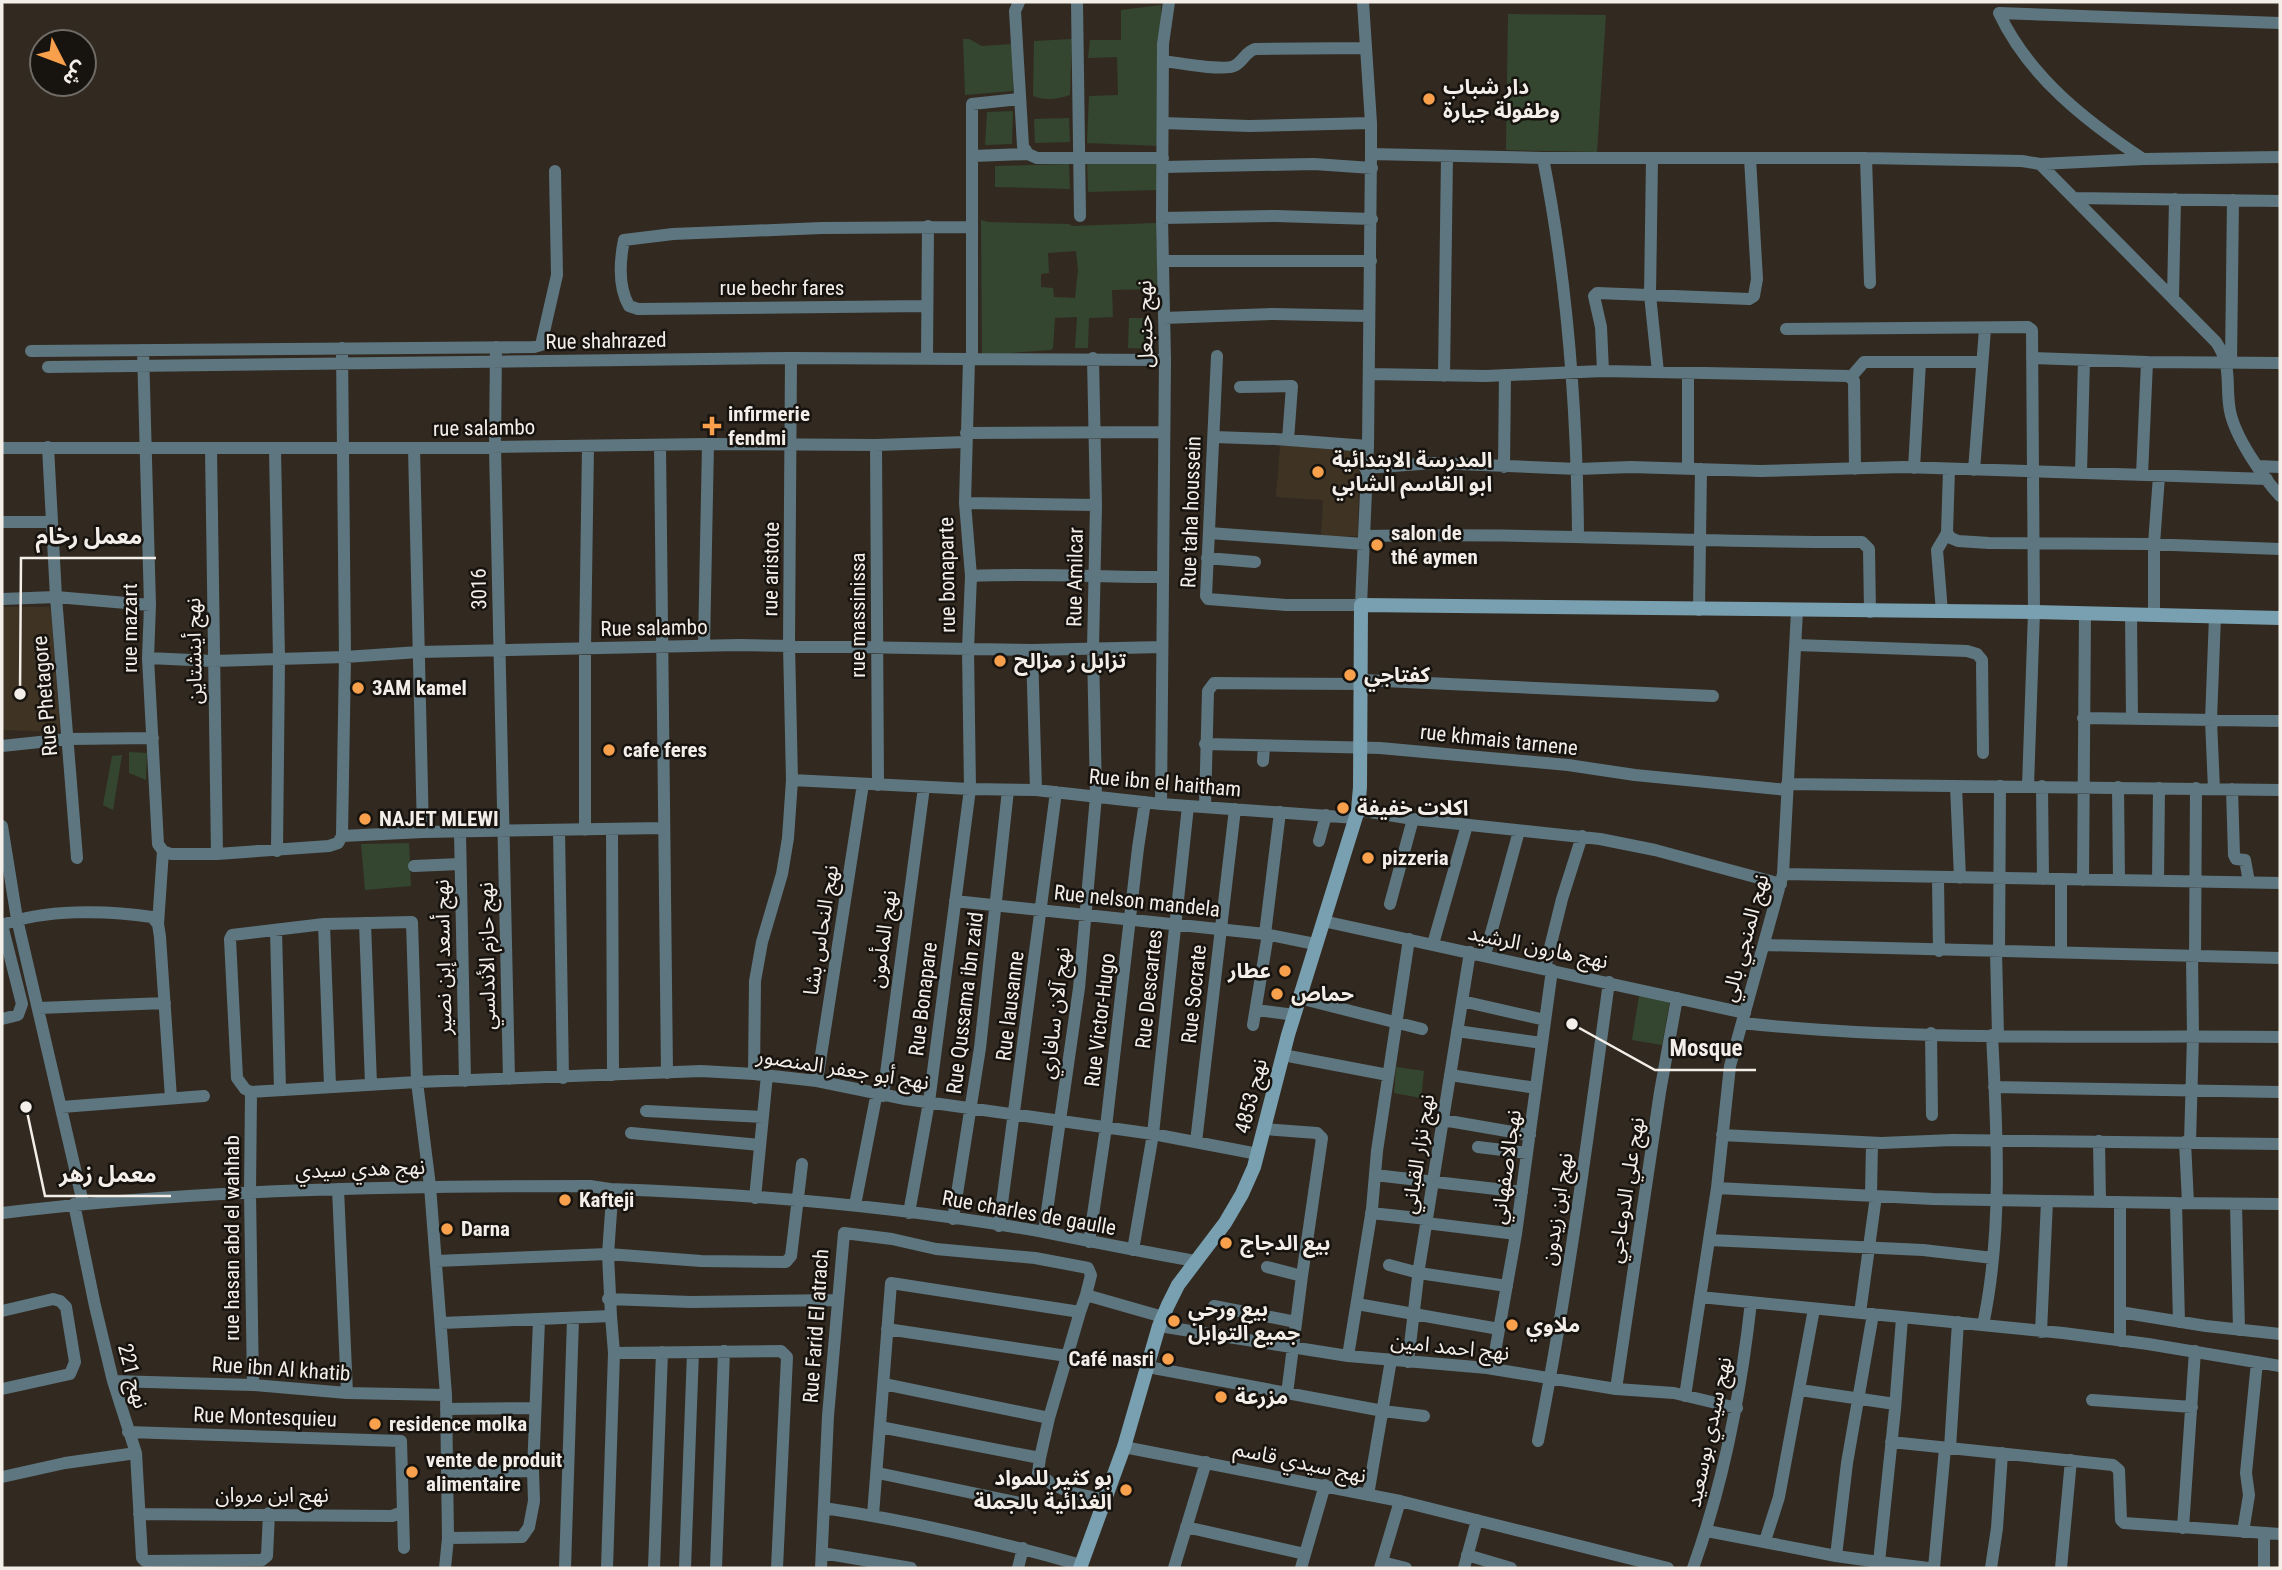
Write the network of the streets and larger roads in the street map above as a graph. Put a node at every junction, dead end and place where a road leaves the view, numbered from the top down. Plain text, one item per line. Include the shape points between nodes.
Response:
1 (1019, 2) edge
2 (1077, 2) edge
3 (1169, 2) edge
4 (1363, 2) edge
5 (1997, 7) edge
6 (2280, 23) edge
7 (1366, 48) junction
8 (1163, 61) junction
9 (1019, 99) junction
10 (1163, 123) junction
11 (1371, 123) junction
12 (1028, 154) junction
13 (1371, 154) junction
14 (973, 156) junction
15 (1447, 156) junction
16 (2280, 157) edge
17 (1080, 158) junction
18 (1866, 158) junction
19 (1543, 159) junction
20 (1652, 159) junction
21 (1749, 159) junction
22 (2143, 159) junction
23 (1163, 163) junction
24 (2040, 164) junction
25 (1372, 168) junction
26 (555, 171) dead end
27 (2074, 198) junction
28 (2175, 199) junction
29 (2233, 200) junction
30 (2280, 201) edge
31 (1080, 216) dead end
32 (1162, 218) junction
33 (1372, 219) junction
34 (928, 226) junction
35 (972, 227) junction
36 (1163, 261) junction
37 (1371, 261) junction
38 (1870, 283) dead end
39 (1650, 295) junction
40 (2173, 298) junction
41 (926, 306) junction
42 (1369, 316) junction
43 (1164, 318) junction
44 (1786, 329) dead end
45 (1985, 329) junction
46 (496, 347) junction
47 (342, 348) junction
48 (143, 350) junction
49 (31, 351) dead end
50 (1217, 356) dead end
51 (791, 358) junction
52 (1093, 358) junction
53 (2032, 358) junction
54 (928, 359) junction
55 (971, 360) junction
56 (1165, 360) junction
57 (2084, 360) junction
58 (496, 362) junction
59 (1920, 362) junction
60 (1982, 362) junction
61 (2147, 362) junction
62 (342, 363) junction
63 (2229, 363) junction
64 (2280, 363) edge
65 (48, 366) dead end
66 (144, 366) junction
67 (1603, 371) junction
68 (1658, 372) junction
69 (1573, 373) junction
70 (1688, 373) junction
71 (1369, 374) junction
72 (1505, 375) junction
73 (1444, 376) junction
74 (1851, 377) junction
75 (1240, 387) dead end
76 (1096, 431) junction
77 (1164, 432) junction
78 (966, 437) junction
79 (1214, 437) junction
80 (1288, 440) junction
81 (708, 444) junction
82 (660, 445) junction
83 (876, 445) junction
84 (588, 446) junction
85 (792, 446) junction
86 (1368, 446) junction
87 (48, 447) junction
88 (495, 447) junction
89 (2, 448) edge
90 (146, 448) junction
91 (211, 448) junction
92 (414, 448) junction
93 (275, 449) junction
94 (343, 449) junction
95 (2258, 466) junction
96 (1504, 467) junction
97 (2280, 467) edge
98 (1365, 468) junction
99 (1914, 468) junction
100 (1578, 469) junction
101 (1695, 469) junction
102 (1855, 469) junction
103 (1949, 469) junction
104 (1974, 470) junction
105 (2032, 471) junction
106 (2081, 473) junction
107 (2142, 475) junction
108 (2159, 475) junction
109 (2267, 479) junction
110 (2280, 496) edge
111 (965, 503) junction
112 (1096, 505) junction
113 (2, 522) edge
114 (52, 522) junction
115 (1209, 533) junction
116 (1947, 533) junction
117 (1578, 536) junction
118 (1699, 539) junction
119 (1364, 540) junction
120 (2032, 544) junction
121 (2154, 544) junction
122 (2280, 549) edge
123 (1208, 558) junction
124 (1255, 562) dead end
125 (971, 576) junction
126 (1095, 577) junction
127 (1163, 577) junction
128 (56, 597) junction
129 (2, 599) edge
130 (150, 605) junction
131 (1361, 605) junction
132 (1699, 610) junction
133 (1797, 611) junction
134 (1870, 612) junction
135 (1942, 612) junction
136 (2034, 612) junction
137 (2085, 613) junction
138 (2130, 614) junction
139 (2154, 615) junction
140 (2215, 616) junction
141 (2280, 618) edge
142 (789, 645) junction
143 (1796, 645) junction
144 (664, 646) junction
145 (704, 646) junction
146 (877, 646) junction
147 (1162, 647) junction
148 (585, 649) junction
149 (968, 649) junction
150 (1093, 649) junction
151 (1032, 650) junction
152 (499, 651) junction
153 (419, 652) junction
154 (345, 657) junction
155 (148, 658) junction
156 (279, 659) junction
157 (213, 661) junction
158 (1362, 682) junction
159 (1713, 696) dead end
160 (2083, 718) junction
161 (2132, 718) junction
162 (2211, 720) junction
163 (2280, 721) edge
164 (153, 738) junction
165 (68, 739) junction
166 (1205, 744) junction
167 (2, 746) edge
168 (1264, 746) junction
169 (1361, 748) junction
170 (1983, 753) dead end
171 (1263, 761) dead end
172 (792, 780) junction
173 (863, 784) junction
174 (878, 785) junction
175 (1956, 786) junction
176 (2000, 786) junction
177 (2035, 786) junction
178 (923, 787) junction
179 (1787, 787) junction
180 (2082, 787) junction
181 (2118, 787) junction
182 (2159, 788) junction
183 (2196, 788) junction
184 (970, 789) junction
185 (2214, 789) junction
186 (2232, 789) junction
187 (1008, 790) junction
188 (1037, 790) junction
189 (2280, 790) edge
190 (1056, 792) junction
191 (1096, 796) junction
192 (1145, 802) junction
193 (1161, 804) junction
194 (1188, 806) junction
195 (1205, 807) junction
196 (1234, 809) junction
197 (1280, 811) junction
198 (1357, 814) junction
199 (1326, 815) junction
200 (1413, 819) junction
201 (1467, 825) junction
202 (2, 826) edge
203 (663, 828) junction
204 (612, 829) junction
205 (559, 830) junction
206 (585, 830) junction
207 (504, 831) junction
208 (1519, 831) junction
209 (423, 832) junction
210 (460, 832) junction
211 (342, 836) junction
212 (1582, 836) junction
213 (1319, 841) dead end
214 (163, 851) junction
215 (277, 851) junction
216 (217, 854) junction
217 (78, 858) dead end
218 (460, 864) junction
219 (414, 866) dead end
220 (1938, 878) junction
221 (1960, 878) junction
222 (2001, 878) junction
223 (1782, 879) junction
224 (2043, 879) junction
225 (2061, 879) junction
226 (2083, 880) junction
227 (2119, 880) junction
228 (2158, 881) junction
229 (2197, 881) junction
230 (2249, 882) junction
231 (2280, 883) edge
232 (955, 901) junction
233 (1390, 904) dead end
234 (996, 905) junction
235 (1042, 910) junction
236 (1086, 914) junction
237 (17, 919) junction
238 (1131, 919) junction
239 (1323, 921) junction
240 (365, 923) junction
241 (158, 924) junction
242 (324, 924) junction
243 (1176, 924) junction
244 (2, 925) edge
245 (1220, 929) junction
246 (276, 930) junction
247 (1267, 934) junction
248 (1409, 939) junction
249 (1315, 944) junction
250 (1433, 944) junction
251 (1764, 945) junction
252 (1939, 951) junction
253 (1997, 951) junction
254 (1470, 952) junction
255 (2061, 953) junction
256 (1485, 955) junction
257 (2194, 955) junction
258 (2280, 958) edge
259 (1548, 969) junction
260 (1609, 982) junction
261 (1299, 998) junction
262 (1677, 998) junction
263 (1462, 1001) junction
264 (165, 1003) junction
265 (39, 1008) junction
266 (1256, 1010) junction
267 (1295, 1015) junction
268 (2, 1018) edge
269 (1744, 1018) junction
270 (1545, 1020) junction
271 (1396, 1023) junction
272 (1253, 1025) dead end
273 (1422, 1029) dead end
274 (1457, 1031) junction
275 (1931, 1033) junction
276 (1995, 1035) junction
277 (2193, 1036) junction
278 (2280, 1037) edge
279 (1542, 1043) junction
280 (1283, 1055) junction
281 (667, 1073) junction
282 (760, 1074) junction
283 (613, 1075) junction
284 (1388, 1075) junction
285 (1450, 1075) junction
286 (563, 1078) junction
287 (509, 1079) junction
288 (466, 1081) junction
289 (817, 1081) junction
290 (417, 1082) junction
291 (370, 1084) junction
292 (330, 1086) junction
293 (1536, 1087) junction
294 (1994, 1087) junction
295 (280, 1090) junction
296 (2192, 1091) junction
297 (251, 1092) junction
298 (2280, 1092) edge
299 (880, 1094) junction
300 (204, 1096) dead end
301 (171, 1098) junction
302 (929, 1102) junction
303 (62, 1107) junction
304 (971, 1108) junction
305 (646, 1111) dead end
306 (1015, 1113) junction
307 (1932, 1115) dead end
308 (763, 1117) junction
309 (1061, 1120) junction
310 (1443, 1120) junction
311 (1106, 1127) junction
312 (1264, 1129) junction
313 (631, 1133) dead end
314 (1153, 1134) junction
315 (1530, 1135) junction
316 (1721, 1135) junction
317 (1996, 1141) junction
318 (1196, 1142) junction
319 (2099, 1142) junction
320 (2188, 1142) junction
321 (1872, 1143) junction
322 (2280, 1144) edge
323 (760, 1145) junction
324 (1478, 1147) dead end
325 (1527, 1153) junction
326 (1258, 1154) junction
327 (802, 1164) dead end
328 (1375, 1175) junction
329 (1433, 1181) junction
330 (430, 1186) junction
331 (1717, 1188) junction
332 (338, 1189) junction
333 (610, 1189) junction
334 (1522, 1192) junction
335 (250, 1193) junction
336 (1874, 1196) junction
337 (755, 1198) junction
338 (797, 1200) junction
339 (1995, 1200) junction
340 (2047, 1201) junction
341 (2100, 1202) junction
342 (2120, 1202) junction
343 (2182, 1203) junction
344 (79, 1204) junction
345 (2236, 1204) junction
346 (2280, 1204) edge
347 (855, 1205) junction
348 (2, 1213) edge
349 (909, 1213) junction
350 (1371, 1213) junction
351 (953, 1219) junction
352 (1427, 1221) junction
353 (999, 1226) junction
354 (1044, 1232) junction
355 (1516, 1234) junction
356 (1709, 1240) junction
357 (1089, 1242) junction
358 (1868, 1247) junction
359 (1133, 1250) junction
360 (608, 1254) junction
361 (1993, 1258) junction
362 (436, 1261) junction
363 (1195, 1261) junction
364 (1390, 1265) dead end
365 (1266, 1267) dead end
366 (1419, 1273) junction
367 (1302, 1276) junction
368 (1507, 1286) junction
369 (1086, 1295) junction
370 (1700, 1297) junction
371 (608, 1299) junction
372 (837, 1300) junction
373 (1751, 1302) junction
374 (1357, 1304) junction
375 (1214, 1306) dead end
376 (1814, 1309) junction
377 (2, 1311) edge
378 (1080, 1312) junction
379 (2120, 1312) junction
380 (1414, 1314) junction
381 (1867, 1314) junction
382 (611, 1316) junction
383 (1902, 1318) junction
384 (573, 1319) junction
385 (539, 1320) junction
386 (1161, 1321) junction
387 (1296, 1322) junction
388 (1958, 1322) junction
389 (2179, 1322) junction
390 (442, 1323) junction
391 (1983, 1325) junction
392 (887, 1329) junction
393 (1499, 1329) junction
394 (2239, 1330) junction
395 (2041, 1332) junction
396 (2280, 1334) edge
397 (2120, 1341) junction
398 (1293, 1348) junction
399 (724, 1351) junction
400 (2195, 1351) junction
401 (693, 1352) junction
402 (614, 1353) junction
403 (662, 1353) junction
404 (1067, 1356) junction
405 (1348, 1356) junction
406 (1391, 1360) junction
407 (1408, 1362) junction
408 (2257, 1362) junction
409 (2280, 1366) edge
410 (1148, 1367) junction
411 (1492, 1369) junction
412 (1550, 1379) junction
413 (113, 1381) junction
414 (884, 1384) junction
415 (253, 1385) junction
416 (2, 1389) edge
417 (1616, 1389) junction
418 (1800, 1390) junction
419 (347, 1393) junction
420 (1287, 1394) junction
421 (446, 1395) junction
422 (1685, 1396) junction
423 (1859, 1398) junction
424 (2092, 1400) dead end
425 (1895, 1404) junction
426 (2192, 1407) junction
427 (535, 1408) junction
428 (1737, 1408) junction
429 (446, 1409) junction
430 (1383, 1411) junction
431 (1424, 1416) dead end
432 (1049, 1418) junction
433 (880, 1427) junction
434 (128, 1432) junction
435 (1538, 1441) dead end
436 (1891, 1442) junction
437 (1124, 1447) junction
438 (1948, 1448) junction
439 (136, 1453) junction
440 (2002, 1453) junction
441 (1040, 1458) junction
442 (2071, 1461) junction
443 (1206, 1462) junction
444 (533, 1471) junction
445 (447, 1472) junction
446 (878, 1473) junction
447 (2, 1477) edge
448 (1325, 1485) junction
449 (1368, 1495) junction
450 (1106, 1500) junction
451 (1400, 1501) junction
452 (1029, 1505) dead end
453 (824, 1508) junction
454 (403, 1512) junction
455 (269, 1513) junction
456 (139, 1514) junction
457 (873, 1515) junction
458 (1477, 1520) junction
459 (1186, 1527) junction
460 (2183, 1528) junction
461 (1707, 1531) junction
462 (2243, 1532) junction
463 (2264, 1533) junction
464 (2280, 1534) edge
465 (448, 1538) junction
466 (1765, 1541) junction
467 (404, 1548) dead end
468 (1023, 1548) junction
469 (822, 1553) junction
470 (1305, 1554) junction
471 (1836, 1556) junction
472 (1465, 1562) edge
473 (1879, 1562) junction
474 (1381, 1565) edge
475 (1081, 1567) edge
476 (445, 1568) edge
477 (565, 1568) edge
478 (607, 1568) edge
479 (654, 1568) edge
480 (685, 1568) edge
481 (716, 1568) edge
482 (777, 1568) edge
483 (821, 1568) edge
484 (911, 1568) edge
485 (1018, 1568) edge
486 (1174, 1568) edge
487 (1301, 1568) edge
488 (1406, 1568) edge
489 (1511, 1568) edge
490 (1668, 1568) edge
491 (1693, 1568) edge
492 (1928, 1568) edge
493 (1934, 1568) edge
494 (1991, 1568) edge
495 (2061, 1568) edge
496 (2264, 1568) edge

1 - 9 street via 1015,11
2 - 17 street
3 - 8 street, نهج حنبعل
4 - 7 street
5 - 6 street
5 - 22 street via 2036,70 2070,106
7 - 8 street via 1255,49 1229,68
7 - 11 street
8 - 10 street, نهج حنبعل
9 - 12 street via 1023,146
9 - 14 street, rue bonaparte via 972,103
10 - 11 street
10 - 23 street, نهج حنبعل
11 - 13 street
12 - 14 street
12 - 17 street
13 - 15 street
13 - 25 street
14 - 35 street, rue bonaparte
15 - 19 street
15 - 73 street
16 - 22 street
17 - 23 street
17 - 31 street
18 - 21 street
18 - 24 street
18 - 38 street
19 - 20 street
19 - 69 street via 1563,273
20 - 21 street
20 - 39 street
21 - 39 street via 1754,296
22 - 24 street
23 - 25 street
23 - 32 street, نهج حنبعل
24 - 27 street
25 - 33 street
26 - 46 street via 557,275 544,337 541,345 534,347
27 - 28 street
27 - 40 street
28 - 29 street
28 - 40 street
29 - 30 street
29 - 63 street
32 - 33 street
32 - 36 street, نهج حنبعل
33 - 37 street
34 - 35 street
34 - 41 street
34 - 41 street, rue bechr fares via 673,234 624,240 622,252 622,289 629,306 638,309
35 - 55 street, rue bonaparte
36 - 37 street
36 - 43 street, نهج حنبعل
37 - 42 street
39 - 67 street via 1595,294
39 - 68 street
40 - 63 street via 2216,342
41 - 54 street
42 - 43 street
42 - 71 street
43 - 56 street, نهج حنبعل
44 - 45 street
45 - 53 street via 2031,328
45 - 60 street
46 - 47 street
46 - 58 street, 3016
47 - 48 street
47 - 62 street
48 - 49 street
48 - 66 street, rue mazart
50 - 79 street, Rue taha houssein
51 - 54 street, Rue shahrazed
51 - 58 street, Rue shahrazed
51 - 85 street, rue aristote
52 - 55 street, Rue shahrazed
52 - 56 street, Rue shahrazed
52 - 76 street, Rue Amilcar
53 - 57 street
53 - 105 street
54 - 55 street, Rue shahrazed
55 - 78 street, rue bonaparte
56 - 77 street, نهج حنبعل
57 - 61 street
57 - 106 street
58 - 62 street, Rue shahrazed
58 - 88 street, 3016
59 - 60 street
59 - 74 street via 1864,362
59 - 99 street
60 - 104 street
61 - 63 street
61 - 107 street
62 - 66 street, Rue shahrazed
62 - 94 street
63 - 64 street
63 - 95 street via 2232,419
65 - 66 street, Rue shahrazed
66 - 90 street, rue mazart
67 - 68 street
67 - 69 street
68 - 70 street
69 - 72 street
69 - 100 street
70 - 74 street
70 - 101 street
71 - 73 street
71 - 86 street
72 - 73 street
72 - 96 street
74 - 102 street
75 - 80 street via 1292,386
76 - 77 street, rue salambo
76 - 78 street, rue salambo
76 - 112 street, Rue Amilcar
77 - 127 street, نهج حنبعل
78 - 83 street, rue salambo
78 - 111 street, rue bonaparte
79 - 80 street
79 - 115 street, Rue taha houssein
80 - 86 street
81 - 82 street, rue salambo
81 - 85 street, rue salambo
81 - 145 street
82 - 84 street, rue salambo
82 - 144 street
83 - 85 street, rue salambo
83 - 146 street, rue massinissa
84 - 88 street, rue salambo
84 - 148 street
85 - 142 street, rue aristote
86 - 98 street
87 - 89 street, rue salambo
87 - 90 street, rue salambo
87 - 114 street, Rue Phetagore
88 - 92 street, rue salambo
88 - 152 street, 3016
90 - 91 street, rue salambo
90 - 130 street, rue mazart
91 - 93 street, rue salambo
91 - 157 street, نهج أينشتاين
92 - 94 street, rue salambo
92 - 153 street
93 - 94 street, rue salambo
93 - 156 street
94 - 154 street
95 - 97 street
95 - 109 street
96 - 98 street via 1434,463
96 - 100 street
98 - 119 street
99 - 102 street
99 - 103 street
100 - 101 street
100 - 117 street
101 - 102 street
101 - 118 street
103 - 104 street
103 - 116 street
104 - 105 street
105 - 106 street
105 - 120 street
106 - 107 street
107 - 108 street
108 - 109 street
108 - 121 street
109 - 110 street
111 - 112 street
111 - 125 street, rue bonaparte
112 - 126 street, Rue Amilcar
113 - 114 street
114 - 128 street, Rue Phetagore
115 - 119 street
115 - 123 street, Rue taha houssein
116 - 120 street via 1958,541
116 - 135 street via 1937,550
117 - 118 street
117 - 119 street
118 - 132 street
118 - 134 street via 1862,542 1869,549
119 - 131 street
120 - 121 street
120 - 136 street
121 - 122 street
121 - 139 street
123 - 124 street
123 - 131 street, Rue taha houssein via 1206,596 1211,601
125 - 126 street
125 - 149 street, rue bonaparte
126 - 127 street
126 - 150 street, Rue Amilcar
127 - 147 street, نهج حنبعل
128 - 129 street
128 - 130 street
128 - 165 street, Rue Phetagore
130 - 155 street, rue mazart
131 - 132 street
131 - 158 street, نهج 4853
132 - 133 street
133 - 134 street
133 - 143 street, نهج المنجي بالي
134 - 135 street
135 - 136 street
136 - 137 street
136 - 177 street
137 - 138 street
137 - 160 street
138 - 139 street
138 - 161 street
139 - 140 street
140 - 141 street
140 - 162 street
142 - 145 street, Rue salambo
142 - 146 street, Rue salambo
142 - 172 street, rue aristote
143 - 170 street via 1977,654 1982,660
143 - 179 street, نهج المنجي بالي
144 - 145 street, Rue salambo
144 - 148 street, Rue salambo
144 - 203 street
146 - 149 street, Rue salambo
146 - 174 street, rue massinissa
147 - 150 street, Rue salambo
147 - 193 street, نهج حنبعل
148 - 152 street, Rue salambo
148 - 206 street
149 - 151 street, Rue salambo
149 - 184 street, rue bonaparte
150 - 151 street, Rue salambo
150 - 191 street, Rue Amilcar
151 - 188 street
152 - 153 street, Rue salambo
152 - 207 street, 3016
153 - 154 street, Rue salambo
153 - 209 street
154 - 156 street, Rue salambo
154 - 211 street
155 - 157 street, Rue salambo
155 - 164 street, rue mazart
156 - 157 street, Rue salambo
156 - 215 street
157 - 216 street, نهج أينشتاين
158 - 159 street
158 - 166 street via 1214,683 1208,691
158 - 169 street, نهج 4853
160 - 161 street
160 - 180 street
161 - 162 street
162 - 163 street
162 - 185 street
164 - 165 street
164 - 214 street, rue mazart via 158,844
165 - 167 street
165 - 217 street, Rue Phetagore
166 - 168 street, rue khmais tarnene
166 - 195 street
168 - 169 street, rue khmais tarnene
168 - 171 street
169 - 179 street, rue khmais tarnene
169 - 198 street, نهج 4853
172 - 173 street, Rue ibn el haitham
172 - 282 street, rue aristote via 782,874 755,981
173 - 174 street, Rue ibn el haitham
173 - 289 street, نهج النحاس بشا
174 - 178 street, Rue ibn el haitham
175 - 176 street, rue khmais tarnene
175 - 179 street, rue khmais tarnene
175 - 221 street
176 - 177 street, rue khmais tarnene
176 - 222 street
177 - 180 street, rue khmais tarnene
177 - 224 street
178 - 184 street, Rue ibn el haitham
178 - 299 street, نهج المأمون
179 - 223 street, نهج المنجي بالي
180 - 181 street, rue khmais tarnene
180 - 226 street
181 - 182 street, rue khmais tarnene
181 - 227 street
182 - 183 street, rue khmais tarnene
182 - 228 street
183 - 185 street, rue khmais tarnene
183 - 229 street
184 - 187 street, Rue ibn el haitham
184 - 232 street, Rue Bonapare
185 - 186 street, rue khmais tarnene
186 - 189 street, rue khmais tarnene
186 - 230 street via 2234,855 2245,860
187 - 188 street, Rue ibn el haitham
187 - 234 street, Rue Qussama ibn zaid
188 - 190 street, Rue ibn el haitham
190 - 191 street, Rue ibn el haitham
190 - 235 street, Rue lausanne
191 - 192 street, Rue ibn el haitham
191 - 236 street, نهج آلان سافاري
192 - 193 street, Rue ibn el haitham
192 - 238 street, Rue Victor-Hugo
193 - 194 street, Rue ibn el haitham
194 - 195 street, Rue ibn el haitham
194 - 243 street, Rue Descartes
195 - 196 street, Rue ibn el haitham
196 - 197 street, Rue ibn el haitham
196 - 245 street, Rue Socrate
197 - 199 street, Rue ibn el haitham
197 - 247 street
198 - 199 street, Rue ibn el haitham
198 - 200 street, Rue ibn el haitham
198 - 239 street, نهج 4853
199 - 213 street
200 - 201 street, Rue ibn el haitham
200 - 233 street
201 - 208 street, Rue ibn el haitham
201 - 250 street
202 - 237 street, نهج 221
203 - 204 street
203 - 281 street
204 - 206 street
204 - 283 street
205 - 206 street
205 - 207 street
205 - 286 street
207 - 210 street
207 - 287 street, نهج حازم الأندلسي
208 - 212 street, Rue ibn el haitham
208 - 256 street
209 - 210 street
209 - 211 street
210 - 218 street, نهج أسعد إبن نصير
211 - 215 street via 330,846
212 - 223 street, Rue ibn el haitham
212 - 259 street, نهجالاصفهاني via 1562,899
214 - 216 street
214 - 241 street, rue mazart
215 - 216 street
218 - 219 street
218 - 288 street, نهج أسعد إبن نصير
220 - 221 street, Rue ibn el haitham
220 - 223 street, Rue ibn el haitham
220 - 252 street
221 - 222 street, Rue ibn el haitham
222 - 224 street, Rue ibn el haitham
222 - 253 street
223 - 251 street, نهج المنجي بالي
224 - 225 street, Rue ibn el haitham
225 - 226 street, Rue ibn el haitham
225 - 255 street
226 - 227 street, Rue ibn el haitham
227 - 228 street, Rue ibn el haitham
228 - 229 street, Rue ibn el haitham
229 - 230 street, Rue ibn el haitham
229 - 257 street
230 - 231 street, Rue ibn el haitham
232 - 234 street, Rue nelson mandela
232 - 302 street, Rue Bonapare
234 - 235 street, Rue nelson mandela
234 - 304 street, Rue Qussama ibn zaid
235 - 236 street, Rue nelson mandela
235 - 306 street, Rue lausanne
236 - 238 street, Rue nelson mandela
236 - 309 street, نهج آلان سافاري
237 - 241 street via 53,913 139,915 152,917
237 - 244 street
237 - 265 street, نهج 221
238 - 243 street, Rue nelson mandela
238 - 311 street, Rue Victor-Hugo
239 - 248 street, نهج هارون الرشيد
239 - 249 street, نهج 4853
240 - 242 street
240 - 290 street via 412,922
240 - 291 street
241 - 264 street, rue mazart
242 - 246 street
242 - 292 street
243 - 245 street, Rue nelson mandela
243 - 314 street, Rue Descartes
244 - 268 street via 22,1004 18,1015
245 - 247 street, Rue nelson mandela
245 - 318 street, Rue Socrate
246 - 295 street
246 - 297 street via 236,934 230,939 237,1078
247 - 249 street, Rue nelson mandela
247 - 266 street
248 - 250 street, نهج هارون الرشيد
248 - 271 street
249 - 261 street, نهج 4853
250 - 254 street, نهج هارون الرشيد
251 - 252 street
251 - 269 street, نهج المنجي بالي
252 - 253 street
253 - 255 street
253 - 276 street
254 - 256 street, نهج هارون الرشيد
254 - 263 street, نهج نزار القباني
255 - 257 street
256 - 259 street, نهج هارون الرشيد
257 - 258 street
257 - 277 street
259 - 260 street, نهج هارون الرشيد
259 - 270 street, نهجالاصفهاني
260 - 262 street, نهج هارون الرشيد
260 - 412 street, نهج ابن زيدون
261 - 267 street, نهج 4853
261 - 271 street
262 - 269 street, نهج هارون الرشيد
262 - 417 street, نهج علي الدوعاجي
263 - 270 street
263 - 274 street, نهج نزار القباني
264 - 265 street
264 - 301 street, rue mazart
265 - 303 street, نهج 221
266 - 267 street
266 - 272 street
267 - 280 street, نهج 4853
269 - 275 street, نهج هارون الرشيد via 1845,1031
269 - 316 street, نهج المنجي بالي via 1730,1066
270 - 279 street, نهجالاصفهاني
271 - 273 street
271 - 284 street
274 - 279 street
274 - 285 street, نهج نزار القباني
275 - 276 street, نهج هارون الرشيد
275 - 307 street
276 - 277 street, نهج هارون الرشيد
276 - 294 street
277 - 278 street, نهج هارون الرشيد
277 - 296 street
279 - 293 street, نهجالاصفهاني
280 - 284 street
280 - 312 street, نهج 4853
281 - 282 street, نهج أبو جعفر المنصور
281 - 283 street, نهج أبو جعفر المنصور
282 - 289 street, نهج أبو جعفر المنصور
282 - 308 street, rue aristote
283 - 286 street, نهج أبو جعفر المنصور
284 - 328 street
285 - 293 street
285 - 310 street, نهج نزار القباني
286 - 287 street, نهج أبو جعفر المنصور
287 - 288 street, نهج أبو جعفر المنصور
288 - 290 street, نهج أبو جعفر المنصور
289 - 299 street, نهج أبو جعفر المنصور
290 - 291 street, نهج أبو جعفر المنصور
290 - 330 street
291 - 292 street, نهج أبو جعفر المنصور
292 - 295 street, نهج أبو جعفر المنصور
293 - 315 street, نهجالاصفهاني
294 - 296 street
294 - 317 street
295 - 297 street, نهج أبو جعفر المنصور
296 - 298 street
296 - 320 street
297 - 335 street, rue hasan abd el wahhab
299 - 302 street, نهج أبو جعفر المنصور
299 - 347 street, نهج المأمون
300 - 301 street
301 - 303 street
302 - 304 street, نهج أبو جعفر المنصور
302 - 349 street, Rue Bonapare
303 - 344 street, نهج 221
304 - 306 street, نهج أبو جعفر المنصور
304 - 351 street, Rue Qussama ibn zaid
305 - 308 street
306 - 309 street, نهج أبو جعفر المنصور
306 - 353 street, Rue lausanne
308 - 323 street, rue aristote
309 - 311 street, نهج أبو جعفر المنصور
309 - 354 street, نهج آلان سافاري
310 - 315 street
310 - 329 street, نهج نزار القباني
311 - 314 street, نهج أبو جعفر المنصور
311 - 357 street, Rue Victor-Hugo
312 - 326 street, نهج 4853
312 - 367 street via 1317,1133 1322,1138
313 - 323 street
314 - 318 street, نهج أبو جعفر المنصور
314 - 359 street, Rue Descartes
315 - 325 street, نهجالاصفهاني
316 - 321 street
316 - 331 street, نهج المنجي بالي
317 - 319 street
317 - 321 street
317 - 339 street
318 - 326 street, نهج أبو جعفر المنصور
319 - 320 street
319 - 341 street
320 - 322 street
320 - 343 street
321 - 336 street
323 - 337 street, rue aristote
324 - 325 street
325 - 334 street, نهجالاصفهاني
326 - 363 street, نهج 4853 via 1225,1223
327 - 338 street
328 - 329 street
328 - 350 street
329 - 334 street
329 - 352 street, نهج نزار القباني
330 - 332 street, نهج هدي سيدي
330 - 333 street, نهج هدي سيدي
330 - 362 street
331 - 336 street
331 - 356 street, نهج المنجي بالي
332 - 335 street, نهج هدي سيدي
332 - 419 street
333 - 337 street, نهج هدي سيدي
333 - 360 street
334 - 355 street, نهجالاصفهاني
335 - 344 street, نهج هدي سيدي
335 - 415 street, rue hasan abd el wahhab
336 - 339 street
336 - 358 street
337 - 338 street, Rue charles de gaulle
338 - 347 street, Rue charles de gaulle
338 - 360 street via 792,1256 786,1262
339 - 340 street
339 - 361 street
340 - 341 street
340 - 395 street
341 - 342 street
342 - 343 street
342 - 379 street
343 - 345 street
343 - 389 street
344 - 348 street, نهج هدي سيدي
344 - 413 street, نهج 221 via 94,1306
345 - 346 street
345 - 394 street
347 - 349 street, Rue charles de gaulle
349 - 351 street, Rue charles de gaulle
350 - 352 street
350 - 374 street
351 - 353 street, Rue charles de gaulle
352 - 355 street
352 - 366 street, نهج نزار القباني
353 - 354 street, Rue charles de gaulle
354 - 357 street, Rue charles de gaulle
355 - 368 street, نهجالاصفهاني
356 - 358 street
356 - 370 street, نهج المنجي بالي
357 - 359 street, Rue charles de gaulle
358 - 361 street
358 - 381 street
359 - 363 street, Rue charles de gaulle
360 - 362 street
360 - 371 street
361 - 391 street
362 - 390 street
363 - 386 street, نهج 4853 via 1172,1294
364 - 366 street
365 - 367 street
366 - 368 street
366 - 380 street, نهج نزار القباني
367 - 387 street
368 - 393 street, نهجالاصفهاني
369 - 372 street, Rue Farid El atrach via 1088,1269 1035,1258 936,1249 847,1231 842,1236
369 - 378 street
369 - 386 street
370 - 373 street
370 - 422 street, نهج المنجي بالي
371 - 372 street
371 - 382 street
372 - 453 street, Rue Farid El atrach
373 - 376 street
373 - 428 street, نهج سيدي بوسعيد
374 - 380 street
374 - 405 street
375 - 387 street
376 - 381 street
376 - 418 street
377 - 416 street via 60,1301 66,1307 75,1362 70,1374
378 - 392 street via 891,1283
378 - 404 street
379 - 389 street
379 - 397 street
380 - 393 street
380 - 407 street, نهج نزار القباني
381 - 383 street
381 - 423 street
382 - 384 street
382 - 402 street
383 - 388 street
383 - 425 street
384 - 385 street
384 - 477 street
385 - 390 street
385 - 427 street
386 - 398 street, نهج احمد امين
386 - 410 street, نهج 4853
387 - 398 street
388 - 391 street
388 - 438 street
389 - 394 street
390 - 421 street
391 - 395 street
392 - 404 street
392 - 414 street
393 - 411 street, نهجالاصفهاني
394 - 396 street
395 - 397 street
397 - 400 street
398 - 405 street, نهج احمد امين
398 - 420 street
399 - 401 street
399 - 481 street
399 - 482 street via 781,1350 787,1357
400 - 408 street
400 - 426 street
401 - 403 street
401 - 480 street
402 - 403 street
402 - 478 street
403 - 479 street
404 - 432 street
405 - 406 street, نهج احمد امين
406 - 407 street, نهج احمد امين
406 - 430 street
407 - 411 street, نهج احمد امين
408 - 409 street
408 - 462 street
410 - 420 street
410 - 437 street, نهج 4853
411 - 412 street, نهج احمد امين
412 - 417 street, نهج احمد امين
412 - 435 street, نهج ابن زيدون
413 - 415 street, Rue ibn Al khatib
413 - 434 street, نهج 221
414 - 432 street
414 - 433 street
415 - 419 street, Rue ibn Al khatib
417 - 422 street, نهج احمد امين
418 - 423 street
418 - 466 street via 1779,1497
419 - 421 street, Rue ibn Al khatib
420 - 430 street
421 - 429 street
422 - 428 street, نهج احمد امين
423 - 425 street
423 - 471 street
424 - 426 street
425 - 436 street
426 - 460 street
427 - 429 street
427 - 444 street
428 - 461 street, نهج سيدي بوسعيد
429 - 445 street
430 - 431 street
430 - 449 street
432 - 441 street
433 - 441 street
433 - 446 street
434 - 439 street, نهج 221
434 - 454 street, Rue Montesquieu via 401,1441
436 - 438 street
436 - 473 street
437 - 443 street, نهج سيدي قاسم
437 - 450 street, نهج 4853
438 - 440 street
438 - 493 street
439 - 447 street
439 - 456 street, نهج 221
440 - 442 street
440 - 494 street
441 - 450 street via 1038,1473 1052,1484
442 - 460 street via 2118,1468 2122,1522
442 - 495 street
443 - 448 street, نهج سيدي قاسم
443 - 459 street
444 - 445 street
444 - 465 street via 534,1501 522,1537
445 - 465 street
446 - 452 street
446 - 457 street
448 - 449 street, نهج سيدي قاسم
448 - 470 street
449 - 451 street, نهج سيدي قاسم
450 - 475 street, نهج 4853
451 - 458 street, نهج سيدي قاسم
451 - 474 street
453 - 457 street
453 - 469 street, Rue Farid El atrach
454 - 455 street, نهج ابن مروان via 392,1516
454 - 467 street
455 - 456 street, نهج ابن مروان
455 - 456 street, نهج 221 via 267,1556 262,1560 143,1559
457 - 468 street
458 - 472 street
458 - 490 street, نهج سيدي قاسم
459 - 470 street
459 - 486 street
460 - 462 street
461 - 466 street
461 - 491 street, نهج سيدي بوسعيد
462 - 463 street
463 - 464 street
463 - 496 street
465 - 476 street
466 - 471 street
468 - 475 street
468 - 485 street
469 - 483 street, Rue Farid El atrach
469 - 484 street
470 - 487 street
471 - 473 street
472 - 489 street
473 - 492 street
474 - 488 street

